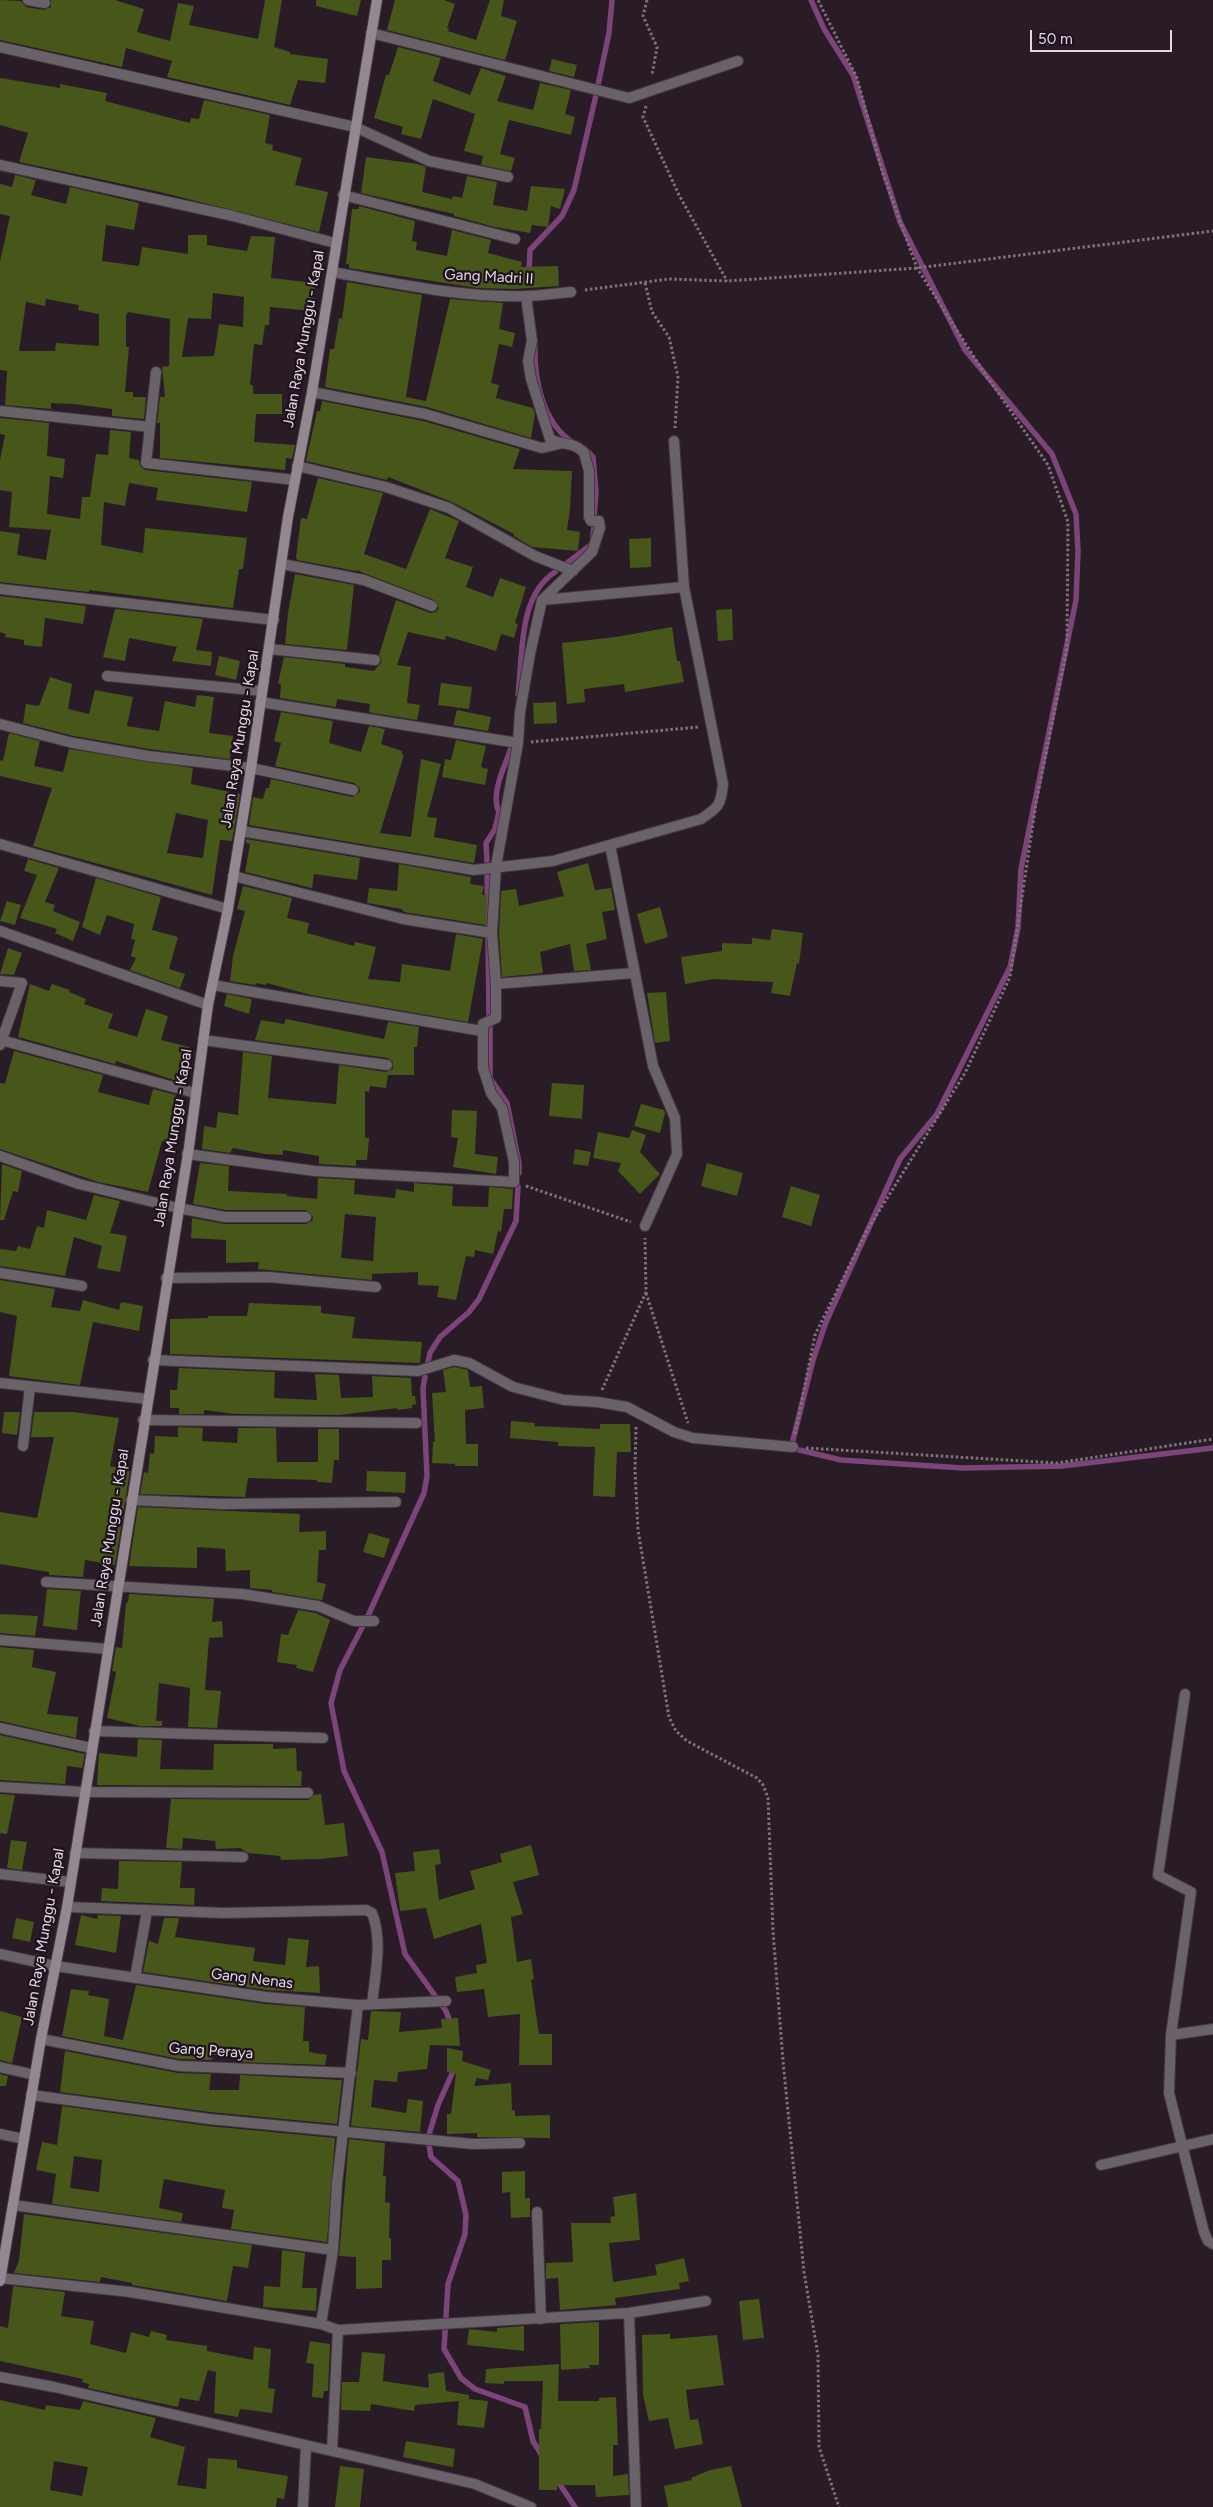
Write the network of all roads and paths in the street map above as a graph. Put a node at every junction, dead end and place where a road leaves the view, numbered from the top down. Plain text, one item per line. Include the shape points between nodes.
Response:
1 (28, 0) edge
2 (377, 0) edge
3 (647, 0) edge
4 (818, 0) edge
5 (45, 3) dead end
6 (371, 33) junction
7 (0, 48) edge
8 (738, 61) dead end
9 (649, 90) junction
10 (355, 127) junction
11 (0, 165) edge
12 (508, 177) dead end
13 (343, 195) junction
14 (1213, 231) edge
15 (515, 238) dead end
16 (336, 243) junction
17 (917, 268) junction
18 (332, 272) junction
19 (727, 281) junction
20 (645, 283) junction
21 (571, 292) joint
22 (526, 296) junction
23 (156, 372) dead end
24 (312, 392) junction
25 (0, 410) edge
26 (150, 427) junction
27 (674, 441) joint
28 (558, 444) junction
29 (297, 466) junction
30 (295, 480) junction
31 (282, 564) junction
32 (573, 571) junction
33 (684, 587) junction
34 (0, 589) edge
35 (542, 600) junction
36 (432, 606) dead end
37 (274, 620) junction
38 (269, 649) junction
39 (375, 660) dead end
40 (107, 676) dead end
41 (262, 691) junction
42 (260, 702) junction
43 (0, 724) edge
44 (713, 726) junction
45 (518, 743) junction
46 (251, 768) junction
47 (353, 790) dead end
48 (241, 831) junction
49 (0, 844) edge
50 (610, 845) junction
51 (496, 866) junction
52 (233, 876) junction
53 (228, 908) junction
54 (0, 931) edge
55 (492, 933) junction
56 (634, 973) junction
57 (0, 981) edge
58 (496, 984) junction
59 (212, 985) junction
60 (208, 1004) junction
61 (482, 1031) junction
62 (203, 1040) junction
63 (1, 1042) edge
64 (387, 1065) dead end
65 (195, 1093) junction
66 (188, 1154) junction
67 (0, 1156) edge
68 (514, 1182) junction
69 (178, 1208) junction
70 (306, 1217) dead end
71 (645, 1226) junction
72 (0, 1273) edge
73 (166, 1278) junction
74 (82, 1286) dead end
75 (376, 1287) dead end
76 (646, 1292) junction
77 (153, 1360) junction
78 (0, 1383) edge
79 (30, 1387) junction
80 (147, 1399) junction
81 (597, 1402) junction
82 (637, 1412) junction
83 (143, 1420) junction
84 (417, 1424) dead end
85 (693, 1438) junction
86 (1213, 1439) edge
87 (23, 1446) dead end
88 (793, 1447) junction
89 (131, 1500) junction
90 (396, 1502) dead end
91 (46, 1582) dead end
92 (117, 1587) junction
93 (374, 1622) dead end
94 (0, 1640) edge
95 (108, 1649) junction
96 (1186, 1694) dead end
97 (0, 1728) edge
98 (94, 1731) junction
99 (323, 1738) dead end
100 (91, 1748) junction
101 (0, 1787) edge
102 (84, 1792) junction
103 (308, 1793) dead end
104 (75, 1853) junction
105 (242, 1857) dead end
106 (0, 1874) edge
107 (70, 1882) junction
108 (67, 1907) junction
109 (147, 1911) junction
110 (0, 1954) edge
111 (55, 1966) junction
112 (135, 1978) junction
113 (446, 2001) dead end
114 (372, 2004) junction
115 (358, 2005) junction
116 (1213, 2030) edge
117 (1171, 2035) junction
118 (41, 2039) junction
119 (0, 2067) edge
120 (351, 2073) junction
121 (35, 2076) junction
122 (31, 2096) junction
123 (343, 2131) junction
124 (0, 2134) edge
125 (24, 2139) junction
126 (1213, 2139) edge
127 (520, 2144) dead end
128 (1183, 2146) junction
129 (1101, 2165) dead end
130 (13, 2205) junction
131 (537, 2212) dead end
132 (1213, 2244) edge
133 (333, 2250) junction
134 (0, 2279) edge
135 (706, 2301) dead end
136 (629, 2313) junction
137 (540, 2319) junction
138 (321, 2324) junction
139 (338, 2330) junction
140 (0, 2377) edge
141 (306, 2445) junction
142 (332, 2451) junction
143 (303, 2507) edge
144 (531, 2507) edge
145 (636, 2507) edge
146 (839, 2507) edge

1 - 5 street
2 - 6 street, Jalan Raya Munggu - Kapal
3 - 9 path via 643,16 657,47
4 - 17 path via 858,78 882,171
6 - 9 street via 630,98
6 - 10 street, Jalan Raya Munggu - Kapal
7 - 10 street
8 - 9 street
9 - 19 path via 643,117 679,195
10 - 12 street via 429,161
10 - 13 street, Jalan Raya Munggu - Kapal
11 - 16 street via 233,216
13 - 15 street
13 - 16 street, Jalan Raya Munggu - Kapal
14 - 17 path
16 - 18 street, Jalan Raya Munggu - Kapal
17 - 19 path
17 - 88 path via 1048,465 1068,522 1067,648 1036,803 1010,977 965,1073 866,1232 815,1335
18 - 22 street, Gang Madri II via 411,286
18 - 24 street, Jalan Raya Munggu - Kapal
19 - 20 path via 669,279
20 - 21 path
20 - 27 path via 652,312 669,337 678,377
21 - 22 street, Gang Madri II
22 - 28 street via 532,340 528,361 531,379 550,439
23 - 26 street
24 - 28 street via 425,414 542,448
24 - 29 street, Jalan Raya Munggu - Kapal
25 - 26 street
26 - 30 street via 146,464
27 - 33 street
28 - 32 street via 571,444 584,453 589,471 590,517 592,521 599,521 600,528 592,552
29 - 30 street, Jalan Raya Munggu - Kapal
29 - 32 street via 386,487 449,508 535,556
30 - 31 street, Jalan Raya Munggu - Kapal
31 - 36 street via 364,580
31 - 37 street, Jalan Raya Munggu - Kapal
32 - 35 street
33 - 35 street
33 - 44 street
34 - 37 street
35 - 45 street via 522,702
37 - 38 street, Jalan Raya Munggu - Kapal
38 - 39 street
38 - 41 street, Jalan Raya Munggu - Kapal
40 - 41 street
41 - 42 street, Jalan Raya Munggu - Kapal
42 - 45 street
42 - 46 street, Jalan Raya Munggu - Kapal
43 - 46 street via 73,743
44 - 45 path
44 - 50 street via 724,784 721,803 701,819
45 - 51 street
46 - 47 street
46 - 48 street, Jalan Raya Munggu - Kapal
48 - 51 street via 474,870
48 - 52 street, Jalan Raya Munggu - Kapal
49 - 53 street
50 - 51 street via 553,861
50 - 56 street
51 - 55 street
52 - 53 street, Jalan Raya Munggu - Kapal
52 - 55 street via 403,919
53 - 59 street, Jalan Raya Munggu - Kapal
54 - 60 street
55 - 58 street
56 - 58 street
56 - 71 street via 653,1066 675,1118 677,1154
57 - 63 street via 22,983
58 - 61 street via 496,1018 483,1024
59 - 60 street, Jalan Raya Munggu - Kapal
59 - 61 street
60 - 62 street, Jalan Raya Munggu - Kapal
61 - 68 street via 483,1068 491,1093 502,1108 514,1162
62 - 64 street
62 - 65 street, Jalan Raya Munggu - Kapal
63 - 65 street
65 - 66 street, Jalan Raya Munggu - Kapal
66 - 68 street via 316,1171
66 - 69 street, Jalan Raya Munggu - Kapal
67 - 69 street via 79,1184
68 - 71 path
69 - 70 street via 225,1217
69 - 73 street, Jalan Raya Munggu - Kapal
71 - 76 path
72 - 74 street
73 - 75 street via 268,1277
73 - 77 street, Jalan Raya Munggu - Kapal
76 - 81 path
76 - 85 path
77 - 80 street, Jalan Raya Munggu - Kapal
77 - 81 street via 418,1371 454,1360 469,1363 513,1387 564,1400
78 - 79 street
79 - 80 street
79 - 87 street
80 - 83 street, Jalan Raya Munggu - Kapal
81 - 82 street
82 - 85 street via 674,1432
82 - 146 path via 638,1530 670,1717 676,1732 686,1741 757,1778 768,1798 773,1931 782,2043 804,2272 818,2356 819,2447
83 - 84 street
83 - 89 street, Jalan Raya Munggu - Kapal
85 - 88 street
86 - 88 path via 1057,1463
89 - 90 street via 222,1504
89 - 92 street, Jalan Raya Munggu - Kapal
91 - 92 street
92 - 93 street via 242,1594 318,1606 354,1621
92 - 95 street, Jalan Raya Munggu - Kapal
94 - 95 street
95 - 98 street, Jalan Raya Munggu - Kapal
96 - 117 street via 1158,1875 1191,1892
97 - 100 street
98 - 99 street
98 - 100 street, Jalan Raya Munggu - Kapal
100 - 102 street, Jalan Raya Munggu - Kapal
101 - 102 street
102 - 103 street
102 - 104 street, Jalan Raya Munggu - Kapal
104 - 105 street
104 - 107 street, Jalan Raya Munggu - Kapal
106 - 107 street
107 - 108 street, Jalan Raya Munggu - Kapal
108 - 109 street
108 - 111 street, Jalan Raya Munggu - Kapal
109 - 112 street
109 - 114 street via 366,1910 375,1920 378,1945
110 - 111 street, Gang Nenas
111 - 112 street, Gang Nenas
111 - 118 street, Jalan Raya Munggu - Kapal
112 - 115 street, Gang Nenas via 266,1997
113 - 114 street, Gang Nenas
114 - 115 street, Gang Nenas
115 - 120 street
116 - 117 street
117 - 128 street via 1169,2093
118 - 120 street, Gang Peraya via 179,2066
118 - 121 street, Jalan Raya Munggu - Kapal
119 - 121 street
120 - 123 street
121 - 122 street, Jalan Raya Munggu - Kapal
122 - 123 street via 209,2119
122 - 125 street, Jalan Raya Munggu - Kapal
123 - 127 street via 473,2144
123 - 133 street
124 - 125 street
125 - 130 street, Jalan Raya Munggu - Kapal
126 - 128 street
128 - 129 street
128 - 132 street via 1204,2232
130 - 133 street
130 - 134 street, Jalan Raya Munggu - Kapal
131 - 137 street
133 - 138 street
134 - 138 street via 130,2292
135 - 136 street
136 - 137 street
136 - 145 street
137 - 139 street
138 - 139 street
139 - 142 street
140 - 141 street
141 - 142 street
141 - 143 street
142 - 144 street via 475,2484

